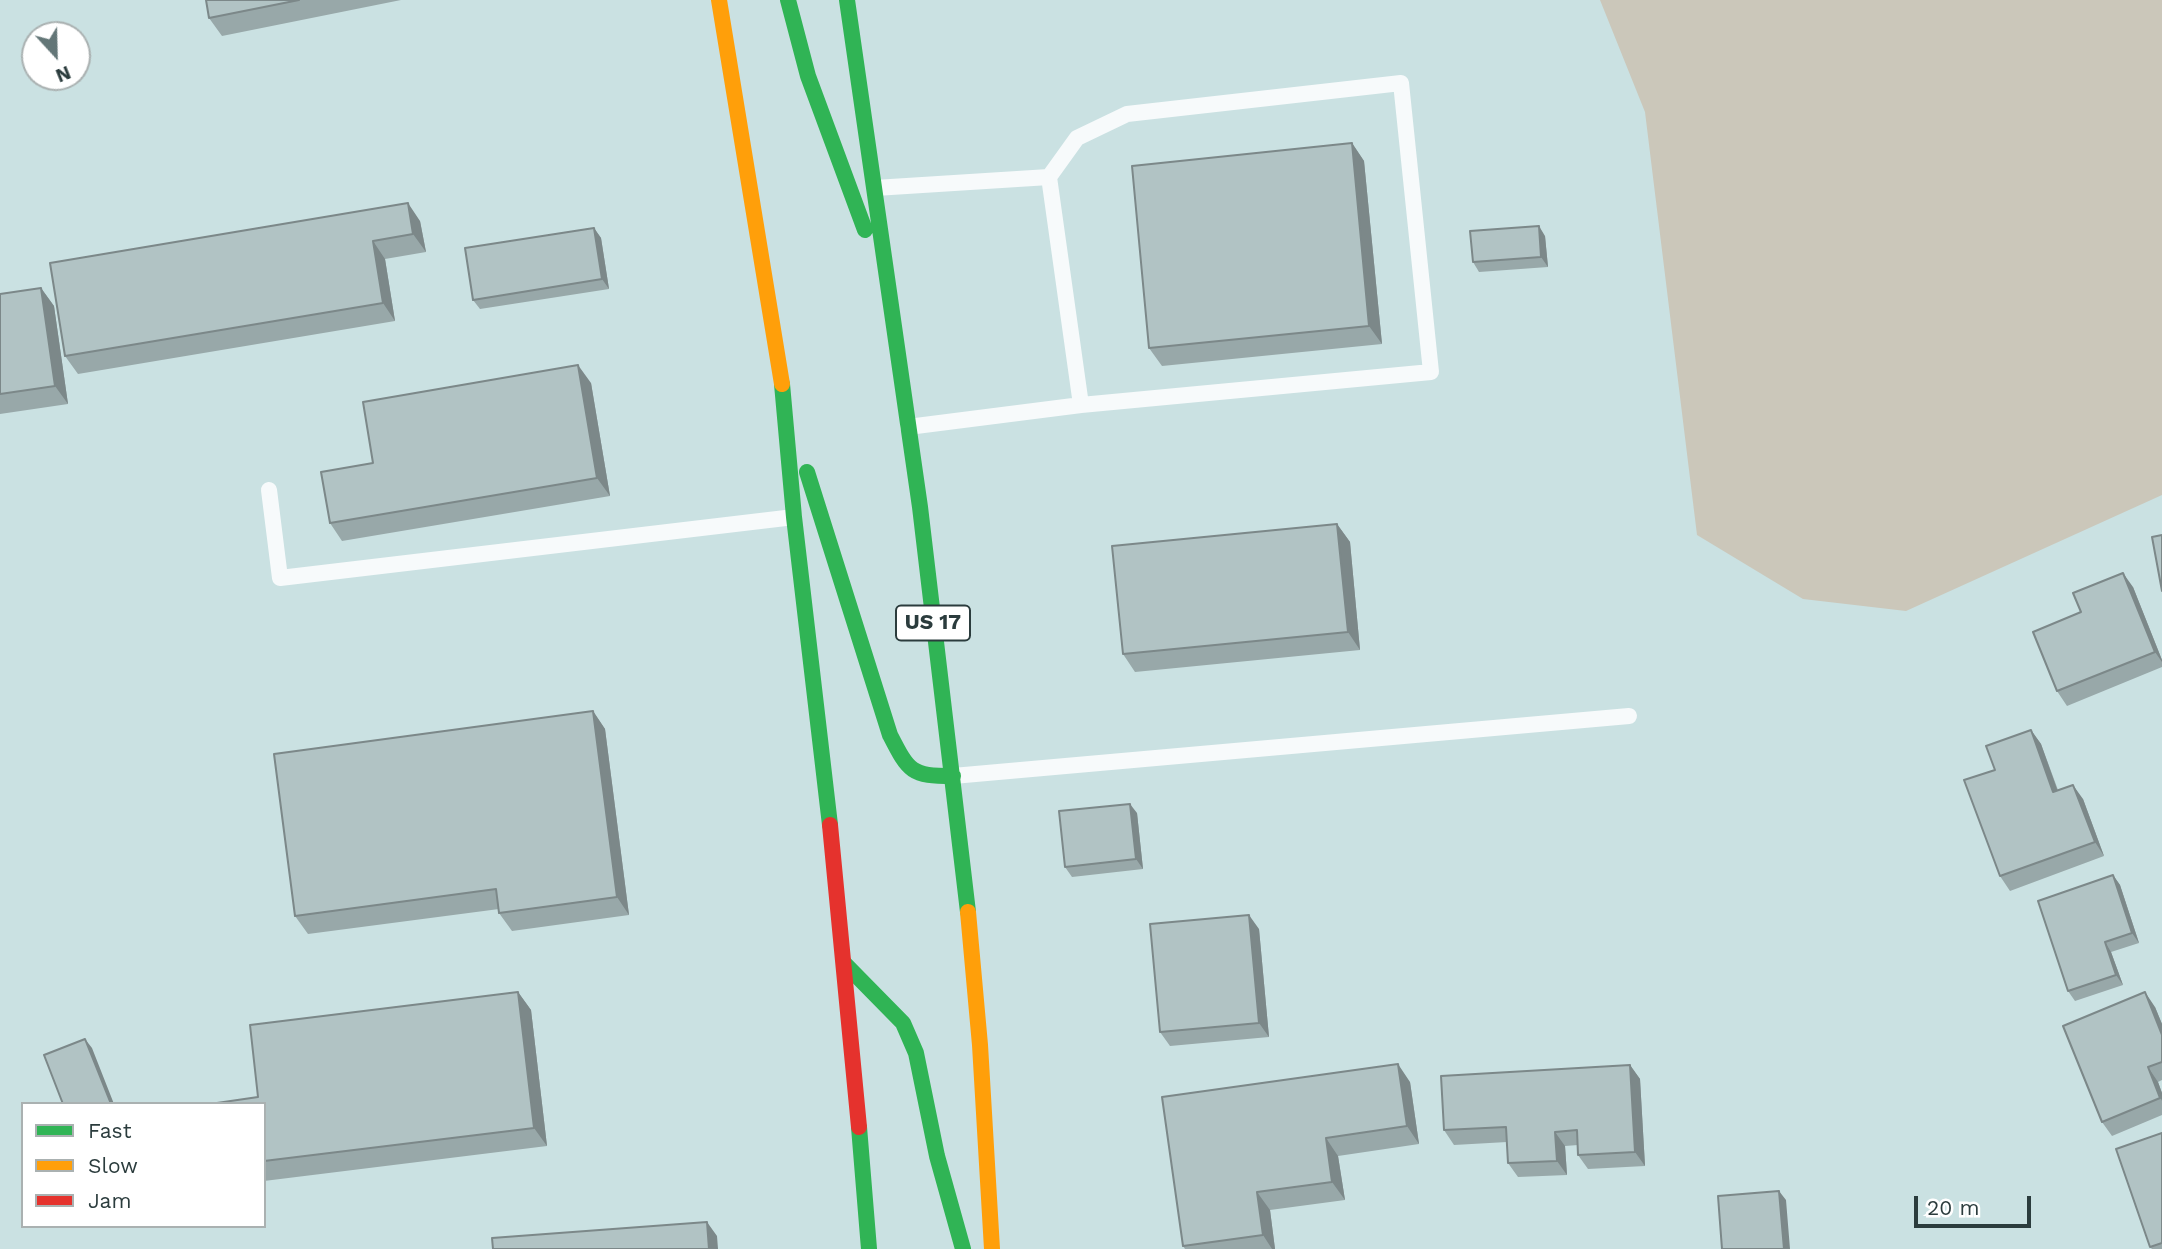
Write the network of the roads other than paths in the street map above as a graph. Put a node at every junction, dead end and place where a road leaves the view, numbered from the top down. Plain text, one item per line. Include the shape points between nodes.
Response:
1 (719, 0) edge
2 (788, 0) edge
3 (847, 0) edge
4 (1049, 177) junction
5 (875, 188) junction
6 (892, 304) junction
7 (780, 379) junction
8 (1081, 405) junction
9 (908, 427) junction
10 (269, 490) dead end
11 (794, 517) junction
12 (1629, 716) dead end
13 (953, 776) junction
14 (845, 964) junction
15 (869, 1249) edge
16 (963, 1249) edge
17 (992, 1249) edge

1 - 7 main road
2 - 6 main road via 808,76
3 - 5 main road, US 17
4 - 5 lane
4 - 8 lane
4 - 8 lane via 1077,138 1126,114 1401,83 1430,372
5 - 6 main road, US 17
6 - 9 main road, US 17
7 - 11 main road
7 - 13 main road via 890,735 903,761 922,776
8 - 9 lane
9 - 13 main road, US 17
10 - 11 lane via 280,578
11 - 14 main road
12 - 13 lane
13 - 17 main road, US 17 via 978,1018
14 - 15 main road
14 - 16 main road via 903,1023 916,1053 937,1156

